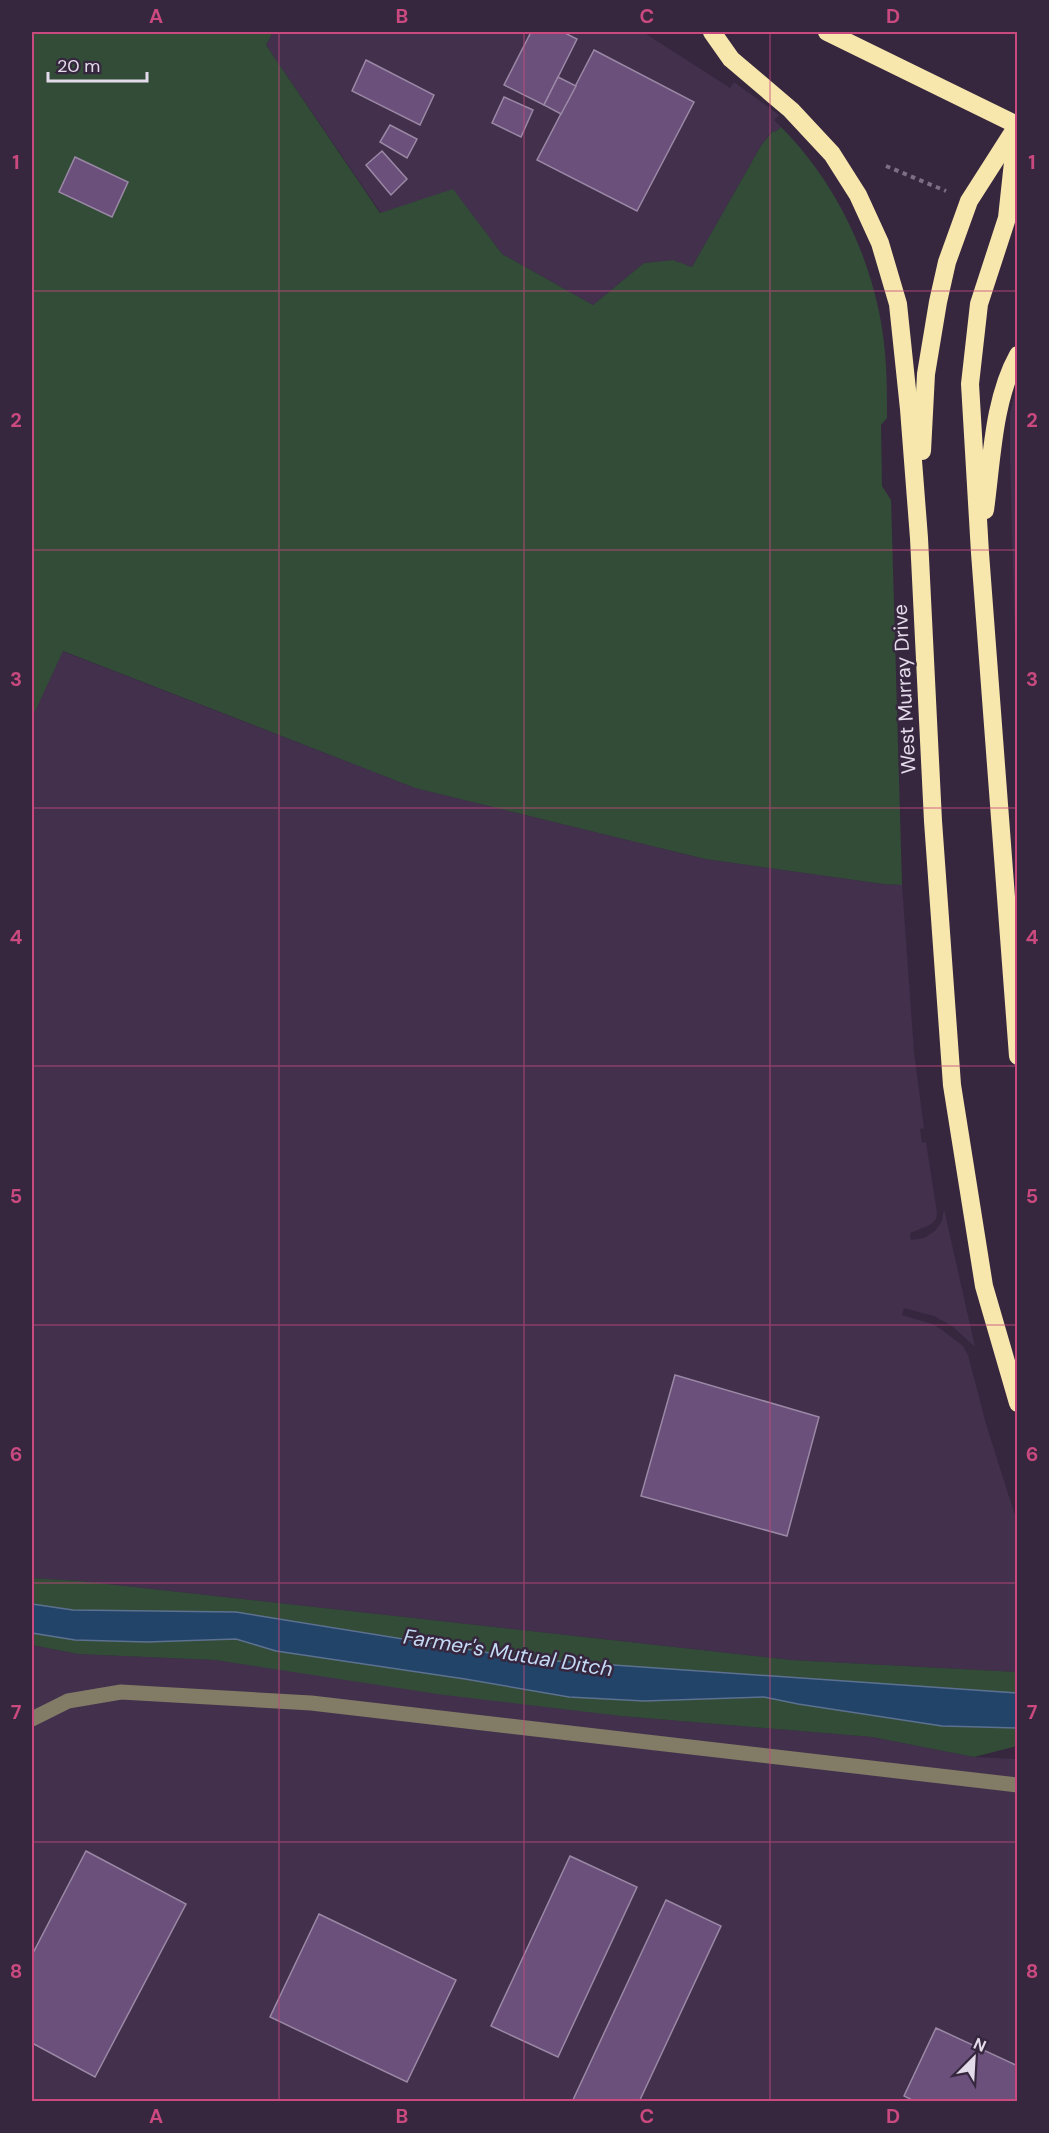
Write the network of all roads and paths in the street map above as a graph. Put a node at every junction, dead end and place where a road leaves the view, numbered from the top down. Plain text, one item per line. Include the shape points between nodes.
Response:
1 (712, 32) edge
2 (827, 32) edge
3 (1017, 125) edge
4 (886, 166) dead end
5 (949, 192) dead end
6 (1017, 355) edge
7 (919, 538) junction
8 (980, 553) junction
9 (1017, 1056) edge
10 (1017, 1403) edge
11 (32, 1719) edge
12 (1017, 1785) edge

1 - 7 highway, West Murray Drive via 731,59 790,110 832,154 858,195 880,243 898,304
2 - 3 highway
3 - 7 highway via 969,201 943,282 926,374
3 - 8 highway via 1006,218 979,304 970,384
4 - 5 path
6 - 8 highway via 1007,374 997,423
7 - 10 highway, West Murray Drive via 933,821 952,1085 984,1286
8 - 9 highway
11 - 12 lane via 68,1701 121,1692 311,1703

